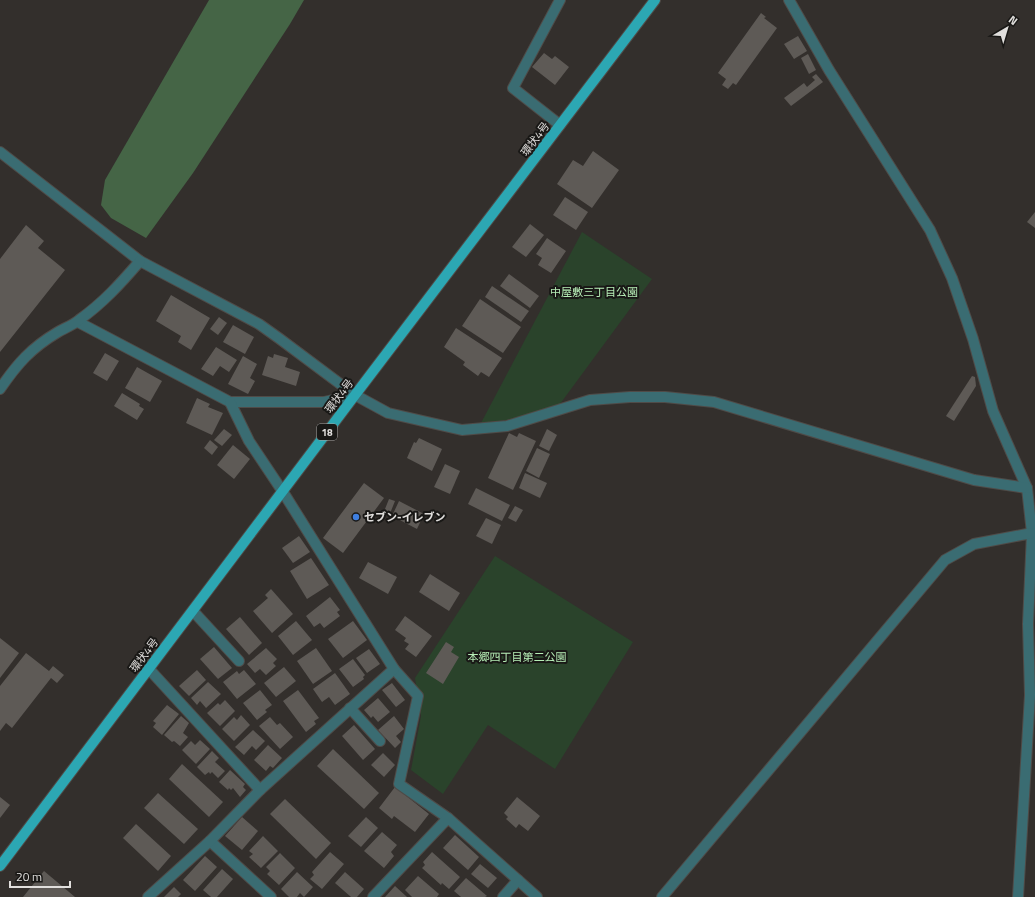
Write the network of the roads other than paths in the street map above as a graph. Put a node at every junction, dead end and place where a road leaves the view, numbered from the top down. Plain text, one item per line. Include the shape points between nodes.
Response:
1 (560, 0) edge
2 (655, 0) edge
3 (789, 0) edge
4 (560, 125) junction
5 (0, 152) edge
6 (140, 261) junction
7 (78, 322) junction
8 (0, 389) edge
9 (355, 395) junction
10 (230, 402) junction
11 (1028, 488) junction
12 (283, 492) junction
13 (1034, 532) edge
14 (193, 611) junction
15 (239, 662) dead end
16 (149, 669) junction
17 (394, 669) junction
18 (350, 708) junction
19 (380, 741) dead end
20 (260, 790) junction
21 (448, 818) junction
22 (210, 841) junction
23 (0, 866) edge
24 (518, 880) junction
25 (148, 897) edge
26 (271, 897) edge
27 (373, 897) edge
28 (503, 897) edge
29 (536, 897) edge
30 (662, 897) edge
31 (1018, 897) edge

1 - 4 street via 513,88
2 - 4 main road, 環状4号 / 18
3 - 11 street via 829,70 930,230 952,278 973,339 993,411
4 - 9 main road, 環状4号 / 18
5 - 6 street
6 - 7 street via 104,301
6 - 9 street via 258,324
7 - 8 street via 32,349
7 - 10 street
9 - 10 street via 324,402
9 - 11 street via 388,413 462,430 507,426 590,400 665,397 714,402 974,480
9 - 12 main road, 環状4号 / 18
10 - 12 street via 249,441
11 - 13 street
12 - 14 main road, 環状4号 / 18
12 - 17 street
13 - 30 street via 974,544 945,560
13 - 31 street via 1028,624 1030,695
14 - 15 street
14 - 16 main road, 環状4号 / 18
16 - 20 street
16 - 23 main road, 環状4号 / 18
17 - 18 street
17 - 21 street via 418,696 399,784
18 - 19 street
18 - 20 street
20 - 22 street
21 - 24 street
21 - 27 street
22 - 25 street
22 - 26 street
24 - 28 street
24 - 29 street

